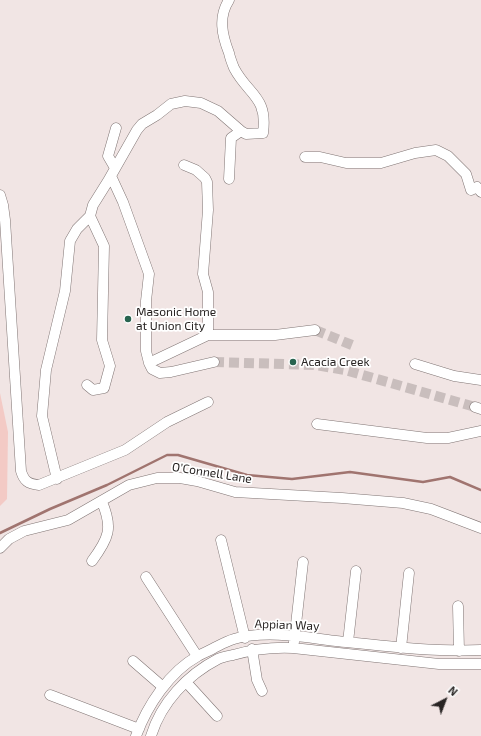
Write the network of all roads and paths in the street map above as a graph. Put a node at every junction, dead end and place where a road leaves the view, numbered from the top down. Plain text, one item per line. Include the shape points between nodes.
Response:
1 (229, 0) edge
2 (116, 128) dead end
3 (240, 130) junction
4 (305, 157) dead end
5 (184, 166) dead end
6 (113, 172) junction
7 (229, 179) dead end
8 (481, 192) edge
9 (0, 195) edge
10 (90, 216) junction
11 (316, 330) tunnel mouth
12 (208, 335) junction
13 (214, 362) tunnel mouth
14 (148, 363) junction
15 (415, 364) dead end
16 (481, 380) edge
17 (86, 385) dead end
18 (208, 402) dead end
19 (317, 424) dead end
20 (481, 431) edge
21 (57, 479) junction
22 (102, 502) junction
23 (481, 528) edge
24 (221, 540) dead end
25 (0, 548) edge
26 (92, 561) dead end
27 (303, 562) dead end
28 (356, 571) dead end
29 (409, 574) dead end
30 (146, 577) dead end
31 (458, 606) dead end
32 (294, 636) junction
33 (245, 638) junction
34 (348, 642) junction
35 (293, 648) junction
36 (401, 648) junction
37 (212, 649) junction
38 (252, 649) junction
39 (481, 650) edge
40 (459, 651) junction
41 (196, 656) junction
42 (218, 659) junction
43 (133, 661) dead end
44 (481, 664) edge
45 (186, 682) junction
46 (163, 687) junction
47 (262, 691) dead end
48 (50, 695) dead end
49 (217, 716) dead end
50 (138, 732) edge
51 (150, 736) edge

1 - 3 street via 222,20 223,36 234,68 256,96 264,113 263,133 246,134
2 - 6 street via 108,156
3 - 6 street via 218,111 201,103 185,101 171,104 142,124
3 - 7 street via 231,138
4 - 8 street via 346,163 381,163 436,150 448,156 466,174 471,190 477,187
5 - 12 street via 196,170 207,182 208,210 202,274 208,292
6 - 10 street via 93,204
6 - 14 street via 149,274 146,301
9 - 21 street via 5,220 21,471 24,480 31,484 39,485
10 - 17 street via 104,246 102,340 110,366 104,388 93,390
10 - 21 street via 77,229 70,241 65,291 46,370 42,416
11 - 12 street via 276,335
12 - 14 street
13 - 14 street via 160,373 152,369
15 - 16 street via 454,376
18 - 21 street via 167,422 125,450
19 - 20 street via 427,438 448,438
22 - 23 street, O’Connell Lane via 130,485 156,478 180,478 235,492 403,503 431,509
22 - 25 street, O’Connell Lane via 68,520 24,531 8,539
22 - 26 street via 108,516 109,528 104,546
24 - 33 street
27 - 32 street
28 - 34 street
29 - 36 street
30 - 41 street
31 - 40 street
32 - 33 street, Appian Way via 263,635
32 - 34 street, Appian Way
32 - 35 street
33 - 37 street, Appian Way via 234,639
34 - 36 street, Appian Way
35 - 38 street, Appian Way
35 - 44 street, Appian Way via 439,664
36 - 40 street, Appian Way
37 - 41 street, Appian Way
37 - 42 street
38 - 42 street, Appian Way
38 - 47 street via 257,680
39 - 40 street, Appian Way
41 - 46 street, Appian Way
42 - 45 street, Appian Way
43 - 46 street
45 - 49 street
45 - 51 street, Appian Way via 163,708
46 - 50 street, Appian Way via 149,708
48 - 50 street

